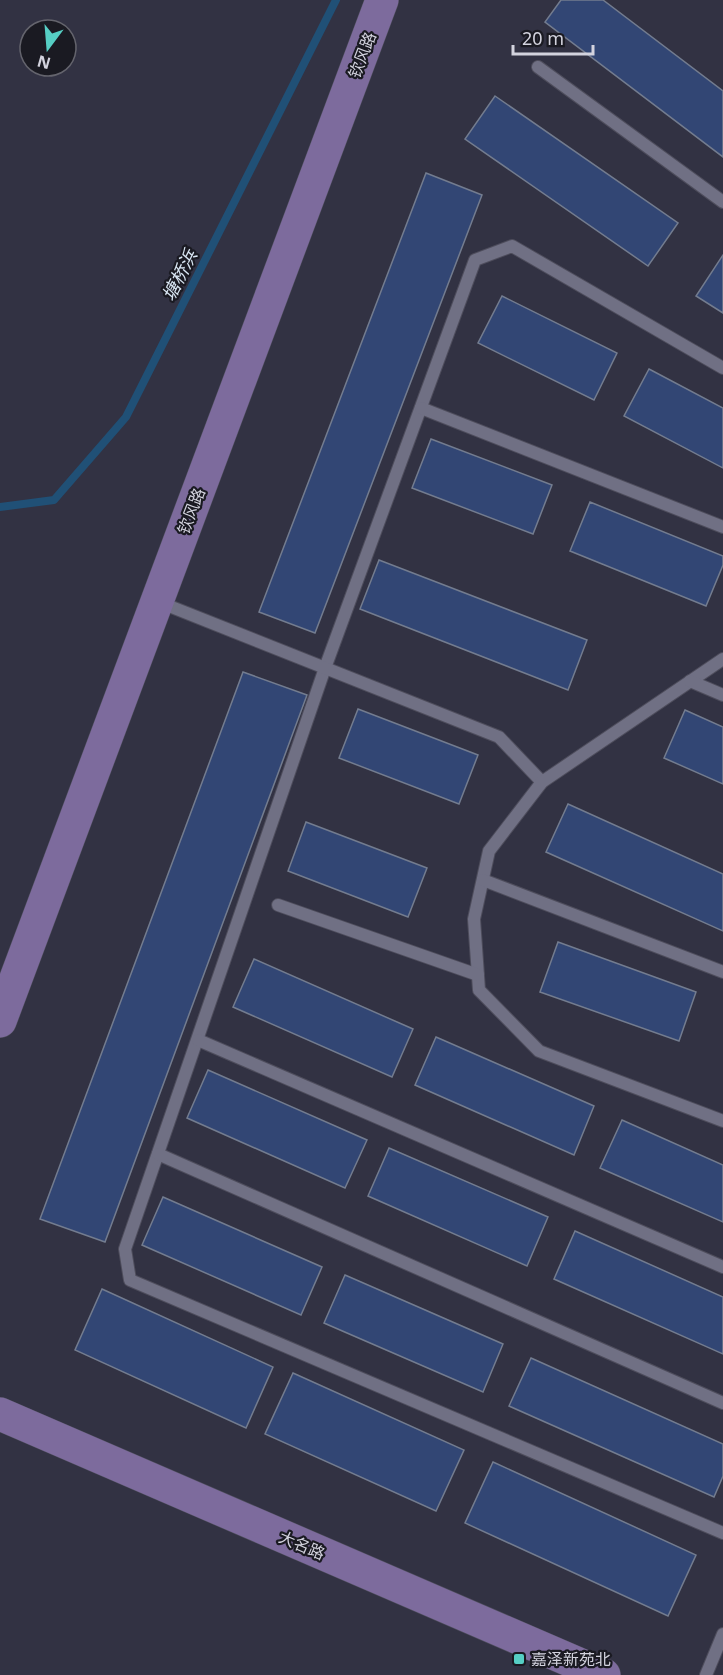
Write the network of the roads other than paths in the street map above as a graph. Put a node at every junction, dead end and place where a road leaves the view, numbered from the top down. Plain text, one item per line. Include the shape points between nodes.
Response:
1 (382, 0) edge
2 (538, 67) dead end
3 (723, 202) edge
4 (723, 368) edge
5 (421, 408) junction
6 (723, 527) edge
7 (157, 601) junction
8 (723, 659) edge
9 (325, 668) junction
10 (690, 681) junction
11 (723, 695) edge
12 (542, 782) junction
13 (483, 880) junction
14 (278, 905) dead end
15 (723, 972) edge
16 (478, 975) junction
17 (0, 1021) edge
18 (198, 1040) junction
19 (723, 1121) edge
20 (158, 1154) junction
21 (723, 1267) edge
22 (723, 1402) edge
23 (0, 1414) edge
24 (723, 1533) edge
25 (723, 1634) edge
26 (604, 1675) edge
27 (706, 1675) edge

1 - 7 street, 钦风路
2 - 3 lane
4 - 5 lane via 512,246 475,260
5 - 6 lane
5 - 9 lane
7 - 9 lane
7 - 17 street, 钦风路
8 - 10 lane
9 - 12 lane via 499,736
9 - 18 lane
10 - 11 lane
10 - 12 lane
12 - 13 lane via 489,851
13 - 15 lane
13 - 16 lane via 474,920
14 - 16 lane
16 - 19 lane via 479,990 539,1051
18 - 20 lane
18 - 21 lane
20 - 22 lane
20 - 24 lane via 125,1249 130,1280
23 - 26 street, 大名路
25 - 27 lane

